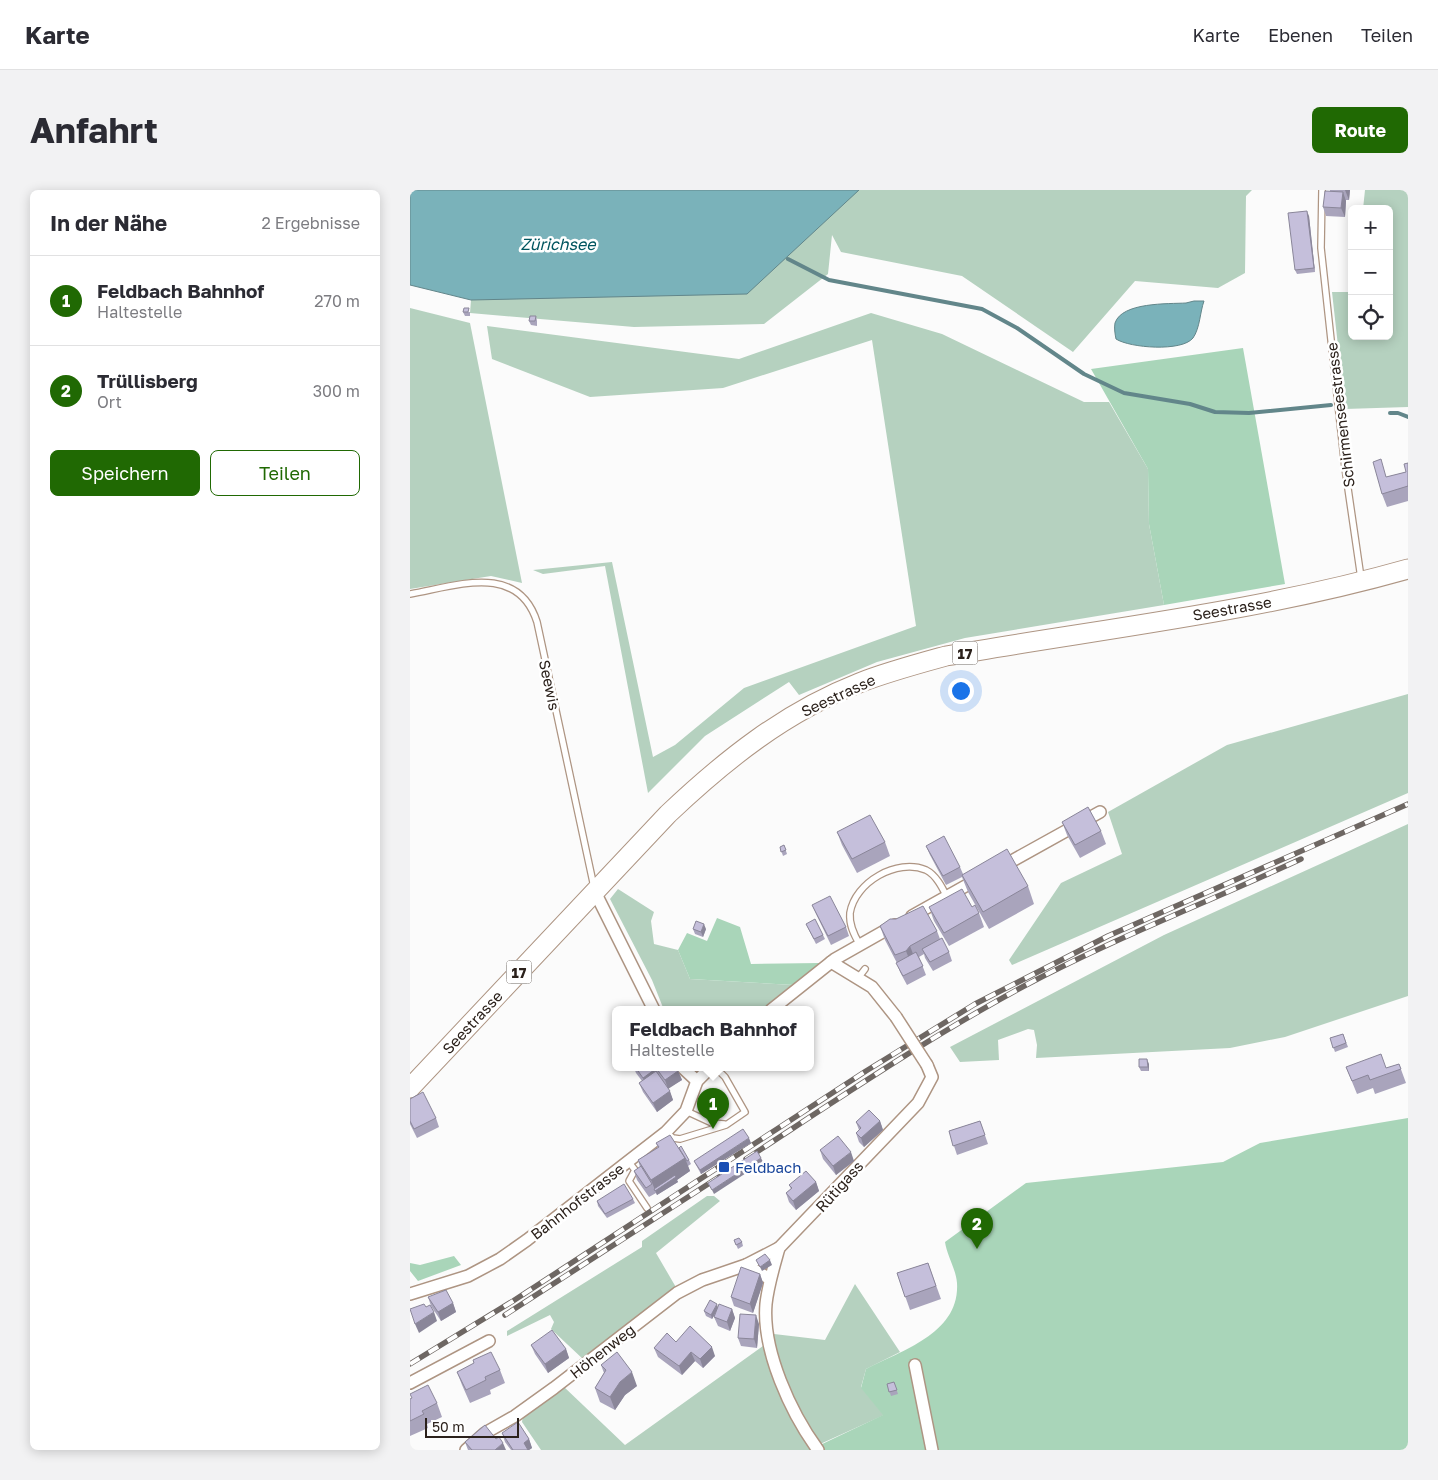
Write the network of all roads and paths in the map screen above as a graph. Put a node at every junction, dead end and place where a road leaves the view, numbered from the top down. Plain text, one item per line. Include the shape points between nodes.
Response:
1 (1322, 190) edge
2 (1408, 570) edge
3 (1361, 582) junction
4 (410, 594) edge
5 (1100, 812) dead end
6 (595, 892) junction
7 (947, 897) junction
8 (860, 945) junction
9 (831, 962) junction
10 (652, 1006) edge
11 (777, 1006) edge
12 (686, 1071) edge
13 (707, 1071) edge
14 (719, 1071) edge
15 (698, 1081) junction
16 (410, 1088) edge
17 (686, 1111) junction
18 (726, 1125) junction
19 (666, 1132) junction
20 (628, 1161) junction
21 (647, 1208) dead end
22 (779, 1248) junction
23 (746, 1265) junction
24 (770, 1279) junction
25 (410, 1294) edge
26 (489, 1341) dead end
27 (915, 1365) dead end
28 (410, 1383) edge
29 (466, 1450) edge
30 (818, 1450) edge
31 (932, 1450) edge

1 - 3 lane, Schirmenseestrasse via 1321,248
2 - 3 main road, Seestrasse / 17
3 - 6 main road, Seestrasse / 17 via 1270,601 946,656 858,683 806,709 744,747 710,774
4 - 6 lane, Seewis via 492,582 516,590 531,607 537,622
5 - 7 street
6 - 10 street
6 - 16 main road, Seestrasse / 17
7 - 8 street
7 - 8 lane via 937,880 926,870 896,869 877,876 857,896 850,912 851,928
8 - 9 street
9 - 11 street
9 - 22 street, Rütigass, bridge via 862,974 896,1017 932,1077 918,1102
12 - 15 street
13 - 15 street
14 - 18 lane via 745,1112
15 - 17 street, Bahnhofstrasse
17 - 18 lane via 712,1123
17 - 19 street, Bahnhofstrasse
18 - 19 lane via 680,1139
19 - 20 street, Bahnhofstrasse
20 - 21 lane via 635,1170 629,1181
20 - 25 street, Bahnhofstrasse via 500,1260 456,1281
22 - 23 street, Höhenweg
22 - 24 street, Rütigass
23 - 24 street
23 - 29 street, Höhenweg via 719,1273 678,1293 554,1388 516,1416 485,1433
24 - 30 street, Rütigass via 766,1305 774,1359 788,1397
26 - 28 street
27 - 31 street

